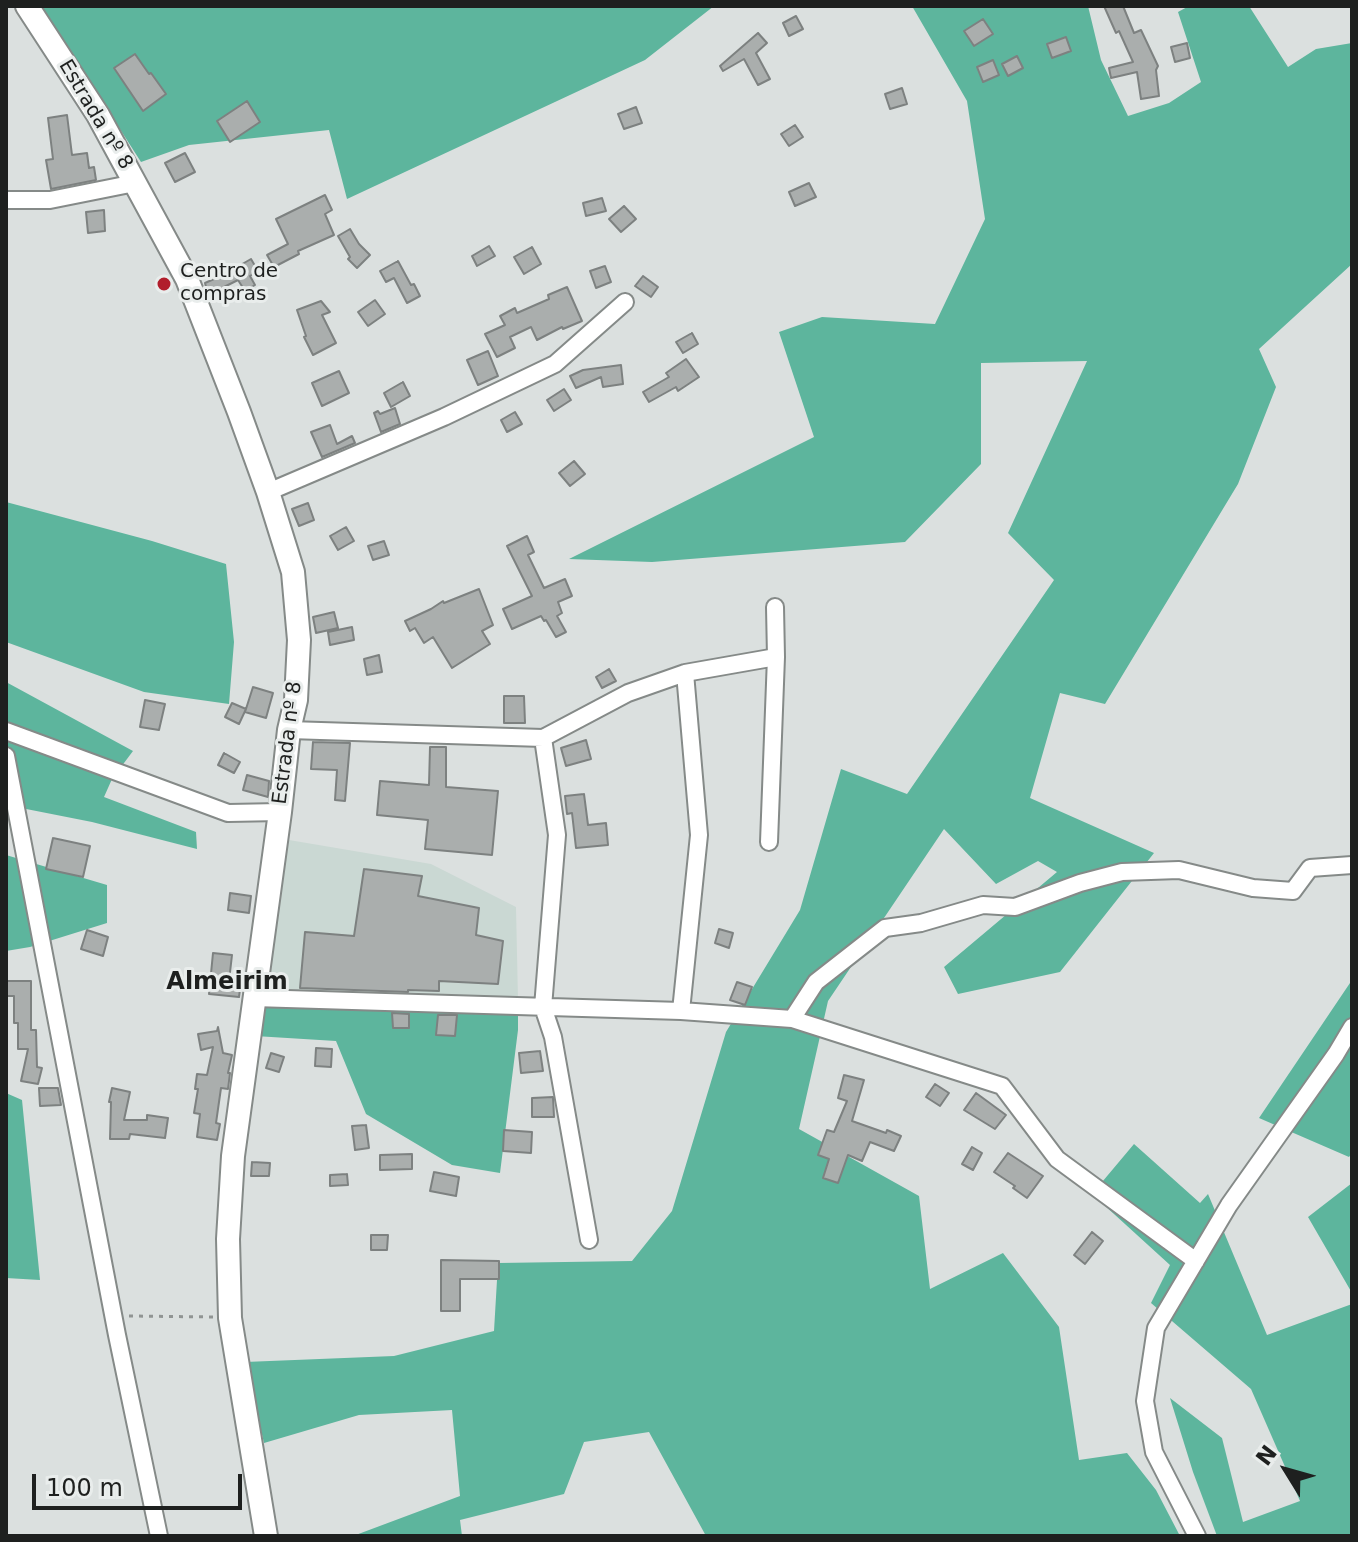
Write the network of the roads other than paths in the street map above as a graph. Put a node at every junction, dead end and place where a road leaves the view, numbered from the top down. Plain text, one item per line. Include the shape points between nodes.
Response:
1 (27, 6) edge
2 (135, 183) junction
3 (6, 200) edge
4 (625, 302) dead end
5 (268, 492) junction
6 (775, 607) dead end
7 (776, 657) junction
8 (685, 673) junction
9 (289, 730) junction
10 (6, 731) edge
11 (543, 738) junction
12 (6, 756) edge
13 (280, 812) junction
14 (769, 842) dead end
15 (1352, 865) edge
16 (254, 998) junction
17 (543, 1007) junction
18 (681, 1011) junction
19 (792, 1019) junction
20 (1352, 1027) edge
21 (589, 1240) dead end
22 (1196, 1261) junction
23 (159, 1536) edge
24 (266, 1536) edge
25 (1197, 1536) edge

1 - 2 main road, Estrada nº 8
2 - 3 street via 50,200
2 - 5 main road, Estrada nº 8 via 187,279
4 - 5 street via 555,364
5 - 9 main road, Estrada nº 8 via 293,572 299,640
6 - 7 street
7 - 8 street
7 - 14 street
8 - 11 street via 628,693
8 - 18 street via 699,835
9 - 11 street
9 - 13 main road, Estrada nº 8
10 - 13 street via 228,813
11 - 17 street via 557,835
12 - 23 street
13 - 16 main road, Estrada nº 8
15 - 19 street via 1310,868 1293,891 1253,888 1179,870 1122,872 1015,907 983,905 885,928 816,982
16 - 17 street
16 - 24 main road, Estrada nº 8 via 228,1239 230,1318
17 - 18 street
17 - 21 street via 553,1037
18 - 19 street
19 - 22 street via 1002,1086 1057,1159
20 - 22 street
22 - 25 street via 1156,1328 1145,1401 1154,1452

